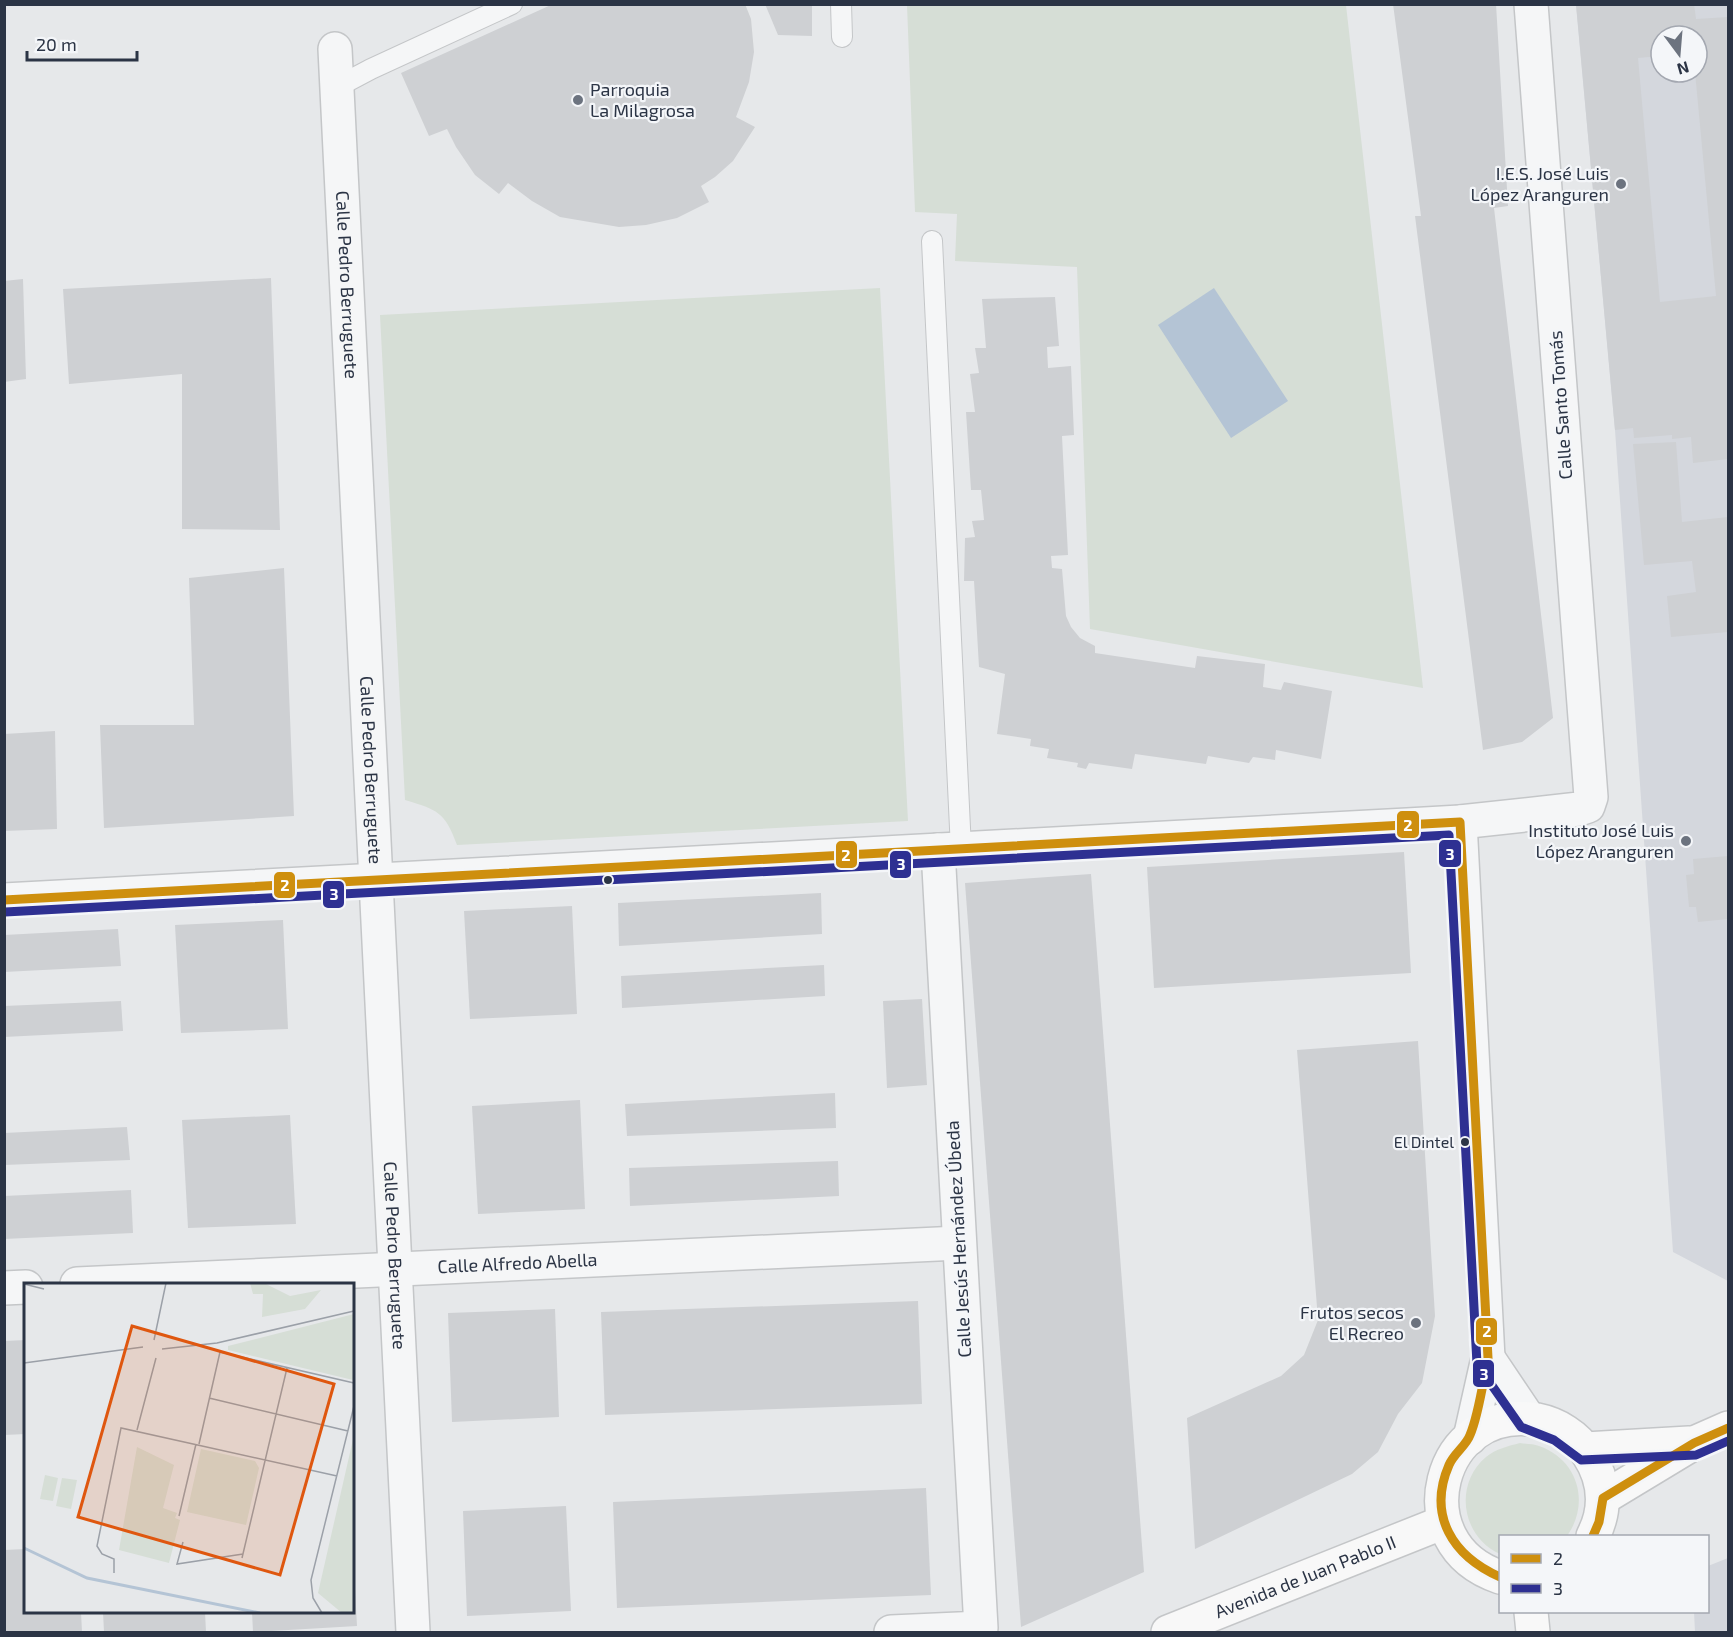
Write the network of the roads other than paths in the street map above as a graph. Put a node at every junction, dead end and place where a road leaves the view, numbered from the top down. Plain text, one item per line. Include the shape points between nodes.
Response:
1 (512, 4) edge
2 (842, 4) edge
3 (1531, 4) edge
4 (842, 37) dead end
5 (335, 49) dead end
6 (337, 87) junction
7 (932, 241) dead end
8 (1460, 822) junction
9 (949, 850) junction
10 (376, 880) junction
11 (4, 900) edge
12 (959, 1243) junction
13 (395, 1270) junction
14 (100, 1283) edge
15 (24, 1287) edge
16 (4, 1288) edge
17 (1488, 1358) junction
18 (1529, 1419) junction
19 (1728, 1428) edge
20 (1470, 1438) junction
21 (1694, 1443) junction
22 (1585, 1449) junction
23 (1603, 1498) junction
24 (1444, 1522) junction
25 (1593, 1535) edge
26 (1499, 1576) edge
27 (1531, 1613) edge
28 (413, 1632) edge
29 (891, 1632) edge
30 (1168, 1632) edge
31 (1533, 1632) edge

1 - 6 lane
2 - 4 lane
3 - 8 street, Calle Santo Tomás via 1591,797 1588,806 1579,809
5 - 6 street, Calle Pedro Berruguete
6 - 10 street, Calle Pedro Berruguete
7 - 9 lane
8 - 9 street
8 - 17 street
9 - 10 street
9 - 12 street, Calle Jesús Hernández Úbeda
10 - 11 street
10 - 13 street, Calle Pedro Berruguete
12 - 13 street, Calle Alfredo Abella
12 - 29 street, Calle Jesús Hernández Úbeda via 981,1628
13 - 14 street, Calle Alfredo Abella
13 - 28 street, Calle Pedro Berruguete
15 - 16 street
17 - 18 street
17 - 20 street
18 - 20 main road via 1498,1422
18 - 22 main road via 1560,1428
19 - 21 main road
20 - 24 main road via 1444,1476
21 - 22 main road
21 - 23 main road
22 - 23 main road via 1598,1472
23 - 25 main road
24 - 26 main road via 1465,1557
24 - 30 main road, Avenida de Juan Pablo II
27 - 31 main road

